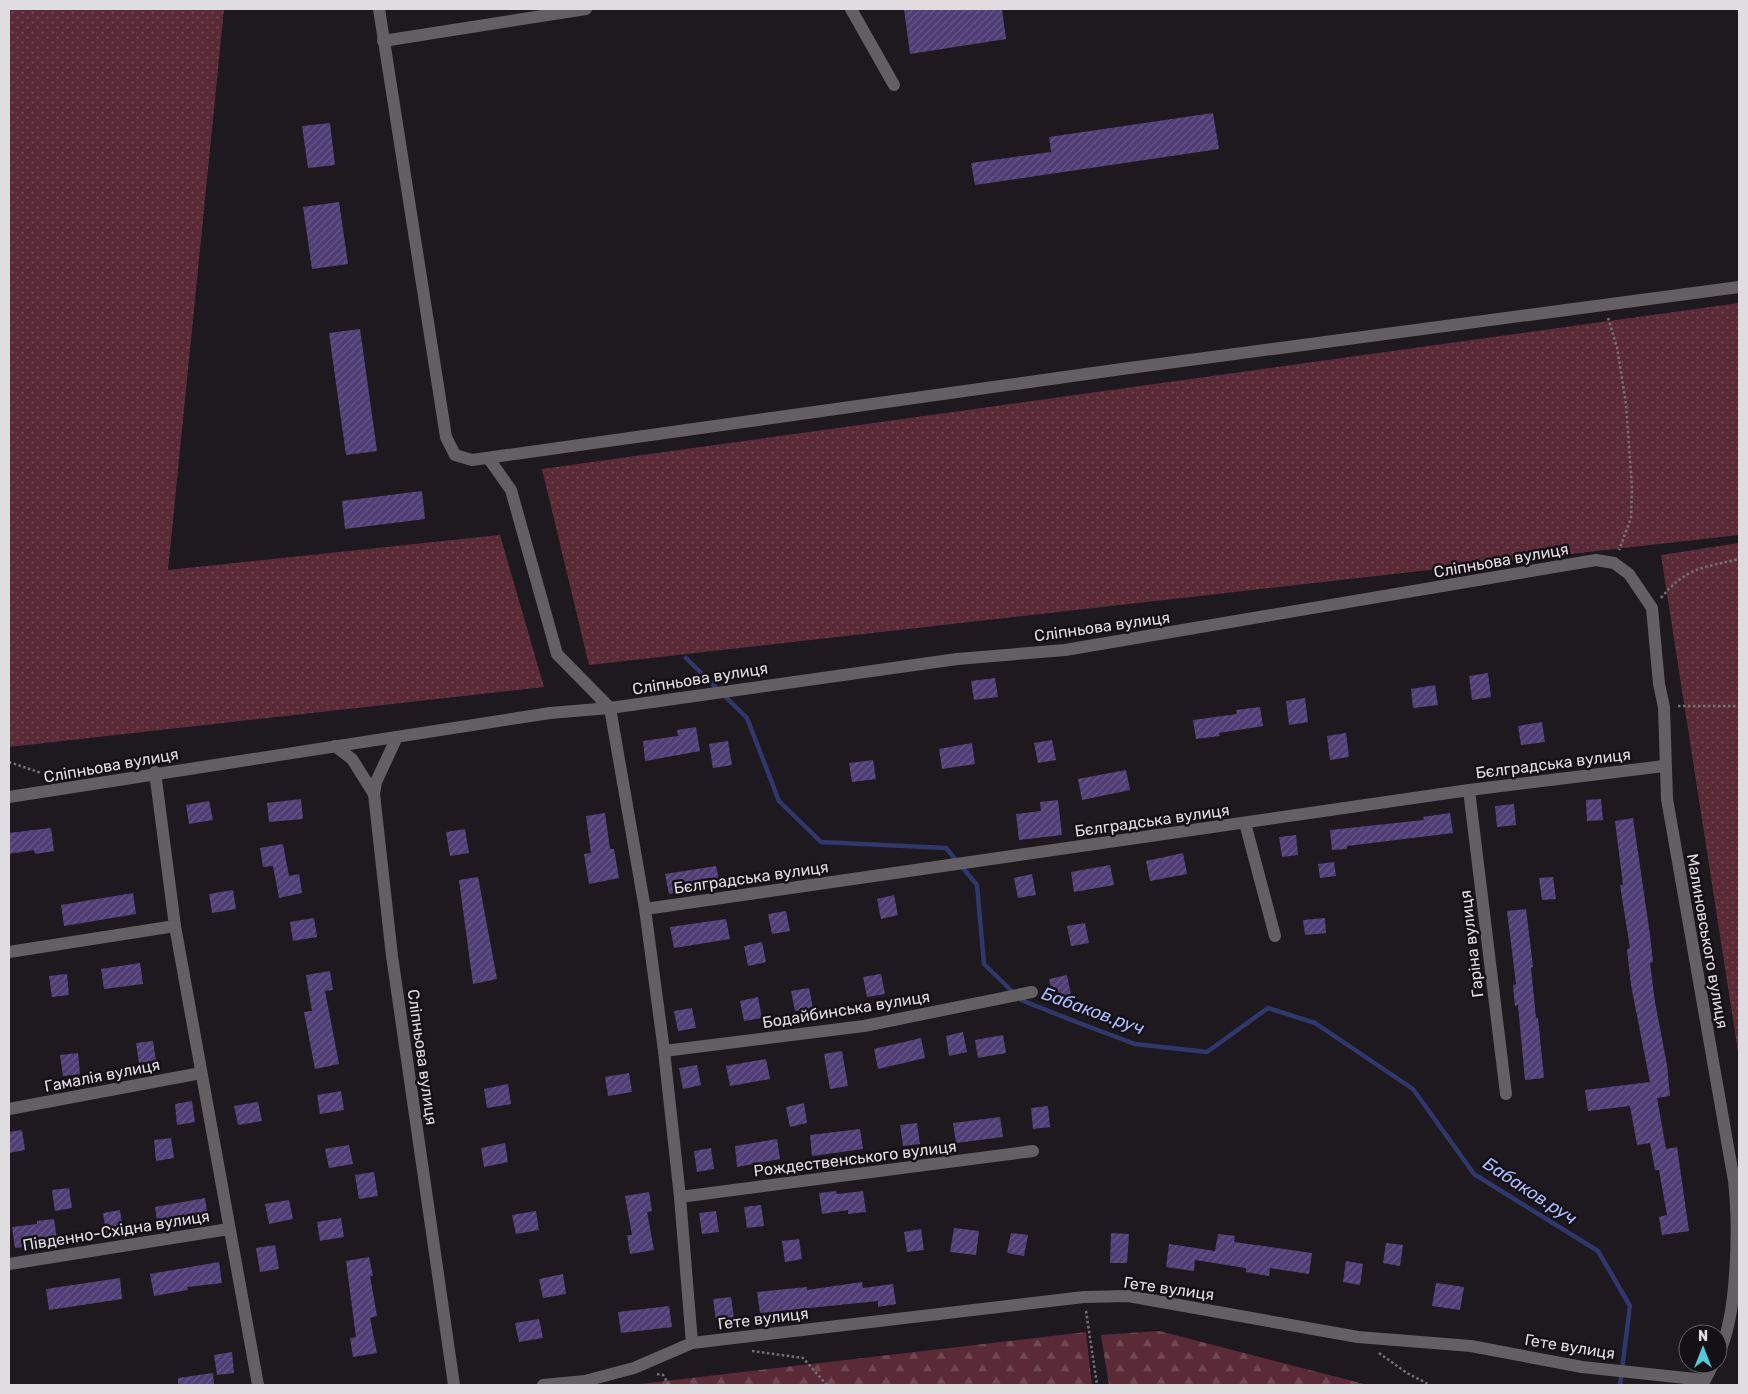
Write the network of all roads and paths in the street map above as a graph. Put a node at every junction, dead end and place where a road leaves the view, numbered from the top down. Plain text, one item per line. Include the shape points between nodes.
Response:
1 (379, 9) edge
2 (586, 9) edge
3 (851, 9) edge
4 (383, 41) junction
5 (894, 85) dead end
6 (1739, 287) edge
7 (1604, 305) junction
8 (489, 459) junction
9 (1739, 559) edge
10 (1596, 560) joint
11 (1614, 564) junction
12 (1652, 608) junction
13 (1664, 706) junction
14 (1739, 706) edge
15 (610, 708) junction
16 (397, 737) junction
17 (335, 746) junction
18 (1664, 766) junction
19 (155, 772) junction
20 (1469, 790) junction
21 (374, 794) junction
22 (9, 797) edge
23 (1245, 823) junction
24 (644, 909) junction
25 (175, 926) junction
26 (1274, 936) dead end
27 (9, 952) edge
28 (1032, 992) dead end
29 (664, 1051) junction
30 (202, 1073) junction
31 (1506, 1094) dead end
32 (9, 1109) edge
33 (1033, 1152) dead end
34 (680, 1197) junction
35 (229, 1229) junction
36 (9, 1264) edge
37 (1084, 1297) junction
38 (1728, 1324) edge
39 (1358, 1337) junction
40 (692, 1343) junction
41 (748, 1350) dead end
42 (1708, 1374) edge
43 (258, 1385) edge
44 (454, 1385) edge
45 (543, 1385) edge
46 (827, 1385) edge
47 (1097, 1385) edge
48 (1430, 1385) edge

1 - 4 street
2 - 4 street
3 - 5 street
4 - 8 street via 446,437 455,455 472,460
6 - 7 street
7 - 8 street via 1122,369
7 - 11 path via 1618,356 1626,404 1632,488 1631,518
8 - 15 street via 511,490 557,654
9 - 12 path via 1690,571 1674,581
10 - 11 street, Малиновського вулиця
10 - 15 street, Сліпньова вулиця via 1065,650 957,659
11 - 12 street, Малиновського вулиця via 1629,574
12 - 13 street, Малиновського вулиця via 1658,684
13 - 14 path
13 - 18 street, Малиновського вулиця
15 - 16 street, Сліпньова вулиця via 550,713
15 - 24 street
16 - 17 street, Сліпньова вулиця
16 - 21 street, Сліпньова вулиця via 376,782
17 - 19 street, Сліпньова вулиця
17 - 21 street via 352,759
18 - 20 street, Бєлградська вулиця
18 - 38 street, Малиновського вулиця via 1738,1211
19 - 22 street, Сліпньова вулиця
19 - 25 street
20 - 23 street, Бєлградська вулиця
20 - 31 street, Гаріна вулиця
21 - 44 street, Сліпньова вулиця via 392,956
23 - 24 street, Бєлградська вулиця
23 - 26 street
24 - 29 street
25 - 27 street
25 - 30 street
28 - 29 street, Бодайбинська вулиця via 864,1026
29 - 34 street
30 - 32 street, Гамалія вулиця
30 - 35 street
33 - 34 street, Рождественського вулиця
34 - 40 street
35 - 36 street, Південно-Східна вулиця
35 - 43 street
37 - 39 street, Гете вулиця via 1128,1296
37 - 40 street, Гете вулиця
37 - 47 path
39 - 42 street, Гете вулиця via 1471,1346 1582,1367 1705,1380
39 - 48 path via 1406,1373
40 - 45 street, Гете вулиця via 634,1368 585,1380
41 - 46 path via 803,1358

